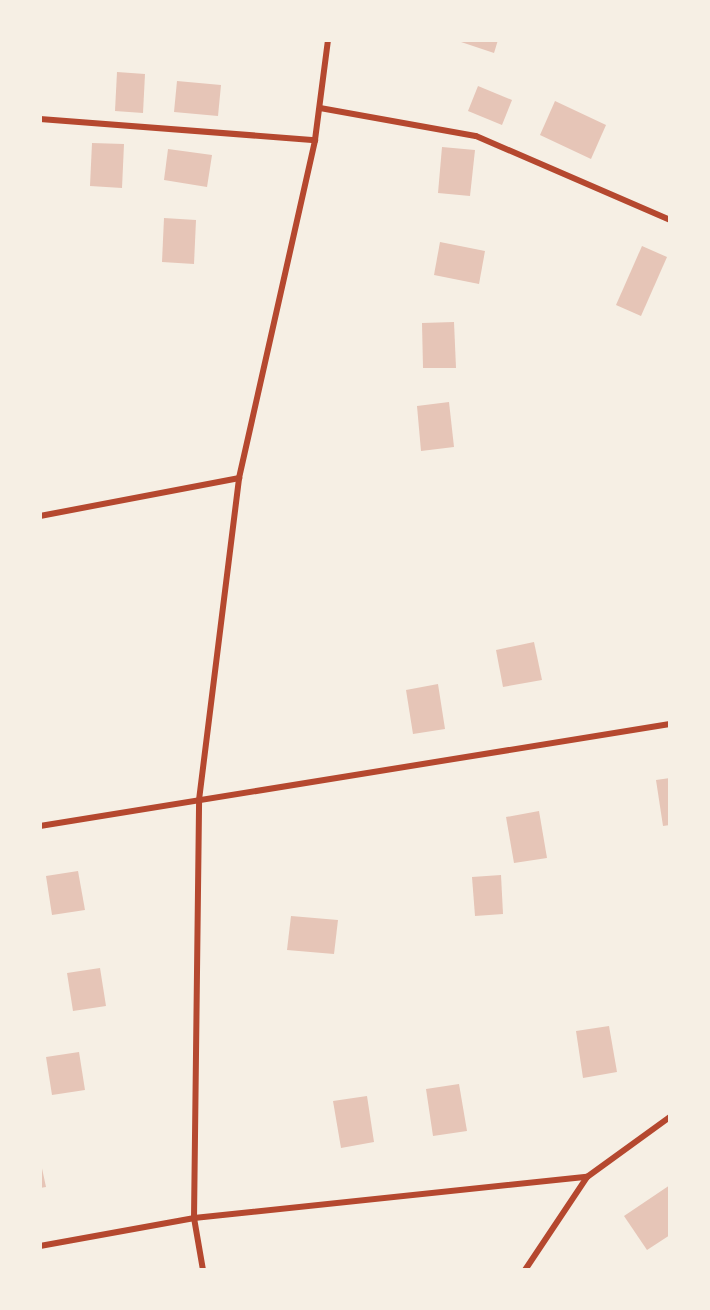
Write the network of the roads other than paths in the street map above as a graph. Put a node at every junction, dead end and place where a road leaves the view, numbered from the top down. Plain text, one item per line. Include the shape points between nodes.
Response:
1 (328, 40) edge
2 (320, 108) junction
3 (40, 119) edge
4 (315, 140) junction
5 (669, 220) edge
6 (239, 478) junction
7 (40, 516) edge
8 (669, 724) edge
9 (199, 800) junction
10 (40, 825) edge
11 (669, 1117) edge
12 (587, 1177) junction
13 (194, 1218) junction
14 (40, 1246) edge
15 (203, 1269) edge
16 (525, 1269) edge

1 - 2 street
2 - 4 street
2 - 5 street via 476,136
3 - 4 street
4 - 6 street
6 - 7 street
6 - 9 street
8 - 9 street
9 - 10 street
9 - 13 street
11 - 12 street
12 - 13 street
12 - 16 street
13 - 14 street
13 - 15 street

